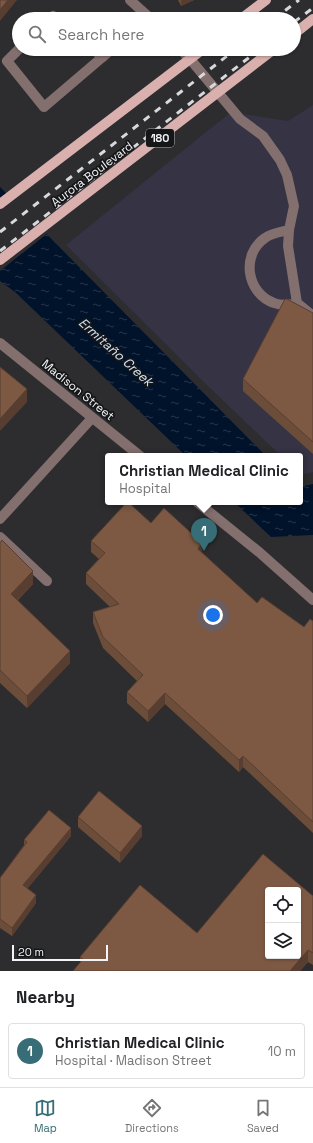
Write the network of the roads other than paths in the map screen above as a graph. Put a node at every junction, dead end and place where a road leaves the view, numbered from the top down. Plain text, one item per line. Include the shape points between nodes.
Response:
1 (130, 0) edge
2 (266, 0) edge
3 (141, 12) edge
4 (250, 12) edge
5 (313, 19) edge
6 (301, 28) edge
7 (12, 56) edge
8 (187, 56) edge
9 (194, 56) edge
10 (265, 56) edge
11 (103, 57) edge
12 (190, 59) junction
13 (218, 93) junction
14 (0, 204) edge
15 (289, 230) junction
16 (0, 260) edge
17 (297, 304) junction
18 (313, 316) edge
19 (0, 343) edge
20 (92, 418) junction
21 (136, 453) edge
22 (201, 505) edge
23 (0, 519) edge
24 (0, 537) edge
25 (48, 581) dead end
26 (313, 600) edge

1 - 3 street
2 - 4 main road
5 - 6 main road
7 - 11 street via 7,61 44,107
8 - 12 street
9 - 12 main road
10 - 13 main road, Aurora Boulevard / 180
12 - 13 street
12 - 14 main road
13 - 15 street via 240,119 263,136 280,160 287,175 294,206
13 - 16 main road, Aurora Boulevard / 180
15 - 17 street via 288,246
15 - 17 street via 276,232 265,238 251,256 249,267 251,279 264,298 274,304
17 - 18 street
19 - 20 street, Madison Street
20 - 21 street, Madison Street
20 - 23 street
22 - 26 street
24 - 25 street

